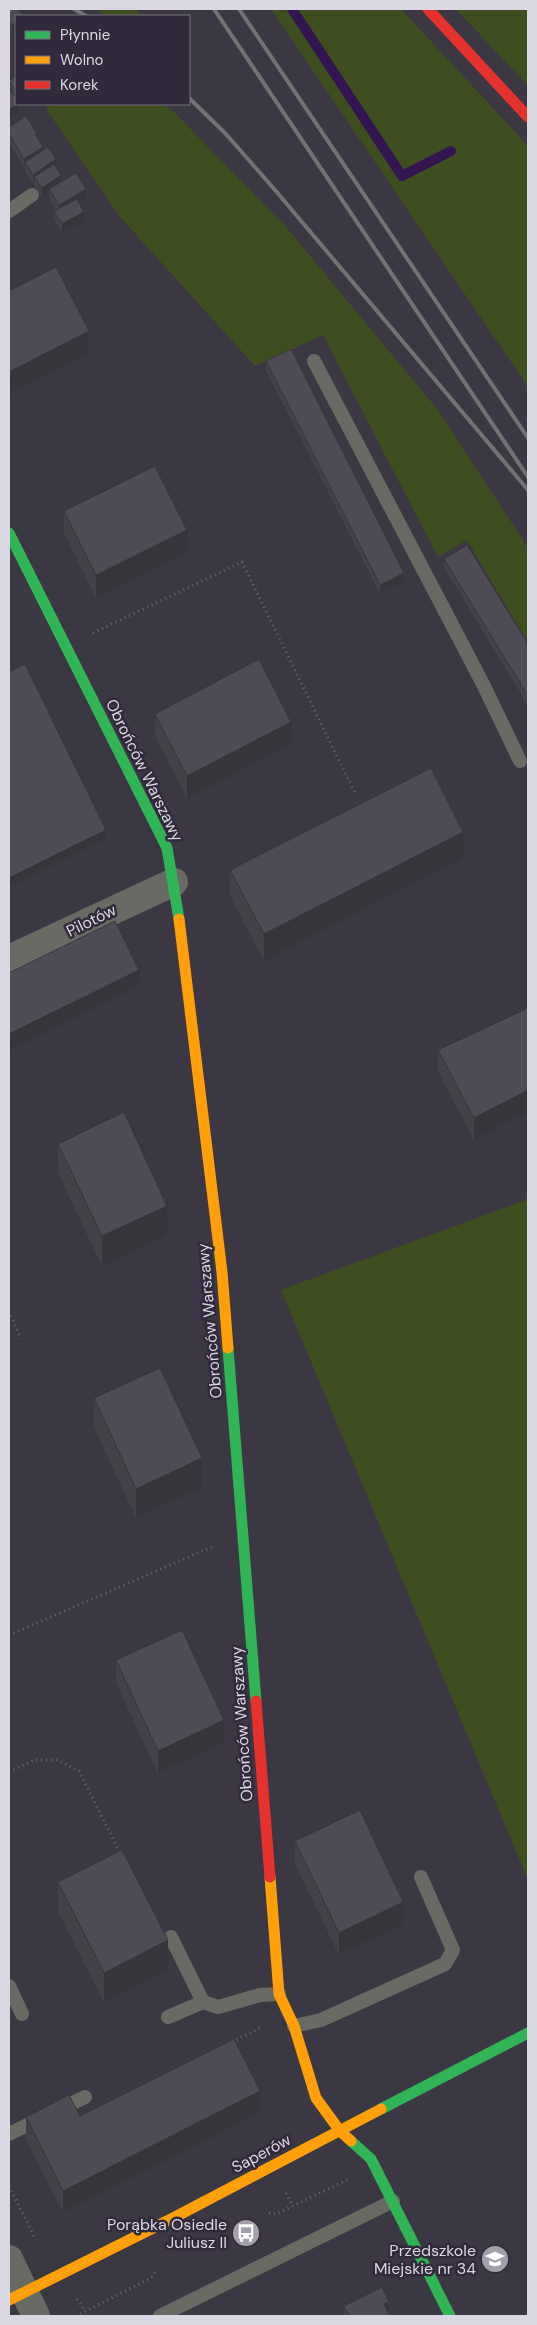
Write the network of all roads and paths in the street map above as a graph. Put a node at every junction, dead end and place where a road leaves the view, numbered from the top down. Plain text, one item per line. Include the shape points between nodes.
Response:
1 (428, 9) edge
2 (528, 116) edge
3 (32, 195) dead end
4 (9, 211) edge
5 (314, 361) dead end
6 (9, 532) edge
7 (66, 646) junction
8 (520, 761) dead end
9 (355, 793) dead end
10 (174, 882) junction
11 (9, 959) edge
12 (9, 1311) edge
13 (21, 1339) dead end
14 (217, 1545) dead end
15 (9, 1635) edge
16 (9, 1772) edge
17 (122, 1857) edge
18 (421, 1877) dead end
19 (170, 1938) dead end
20 (9, 1986) edge
21 (278, 1994) junction
22 (203, 2002) junction
23 (22, 2014) dead end
24 (168, 2017) dead end
25 (294, 2026) junction
26 (262, 2027) dead end
27 (528, 2034) edge
28 (228, 2044) edge
29 (86, 2096) dead end
30 (340, 2131) junction
31 (9, 2134) edge
32 (272, 2166) junction
33 (9, 2186) edge
34 (393, 2201) junction
35 (293, 2206) dead end
36 (32, 2234) dead end
37 (9, 2259) edge
38 (157, 2269) dead end
39 (23, 2303) edge
40 (76, 2316) edge
41 (160, 2316) edge
42 (450, 2316) edge

1 - 2 street
3 - 4 lane
5 - 8 lane
6 - 7 street, Obrońców Warszawy
7 - 9 path via 242,562
7 - 10 street, Obrońców Warszawy via 167,848
10 - 11 street, Pilotów
10 - 21 street, Obrońców Warszawy via 222,1272
12 - 13 path
14 - 15 path
16 - 17 path via 34,1760 58,1760 79,1771
18 - 25 lane via 453,1950 445,1964 321,2020
19 - 22 lane
20 - 23 lane
21 - 22 lane via 260,1995 218,2007
21 - 25 street, Obrońców Warszawy
22 - 24 lane
25 - 30 street, Obrońców Warszawy via 316,2098
26 - 28 path
27 - 30 street, Saperów
29 - 31 lane
30 - 32 street, Saperów
30 - 34 street, Obrońców Warszawy via 371,2159
32 - 35 path
32 - 39 street, Saperów
33 - 36 path
34 - 41 lane
34 - 42 street, Obrońców Warszawy
37 - 39 street
38 - 40 path via 151,2278

